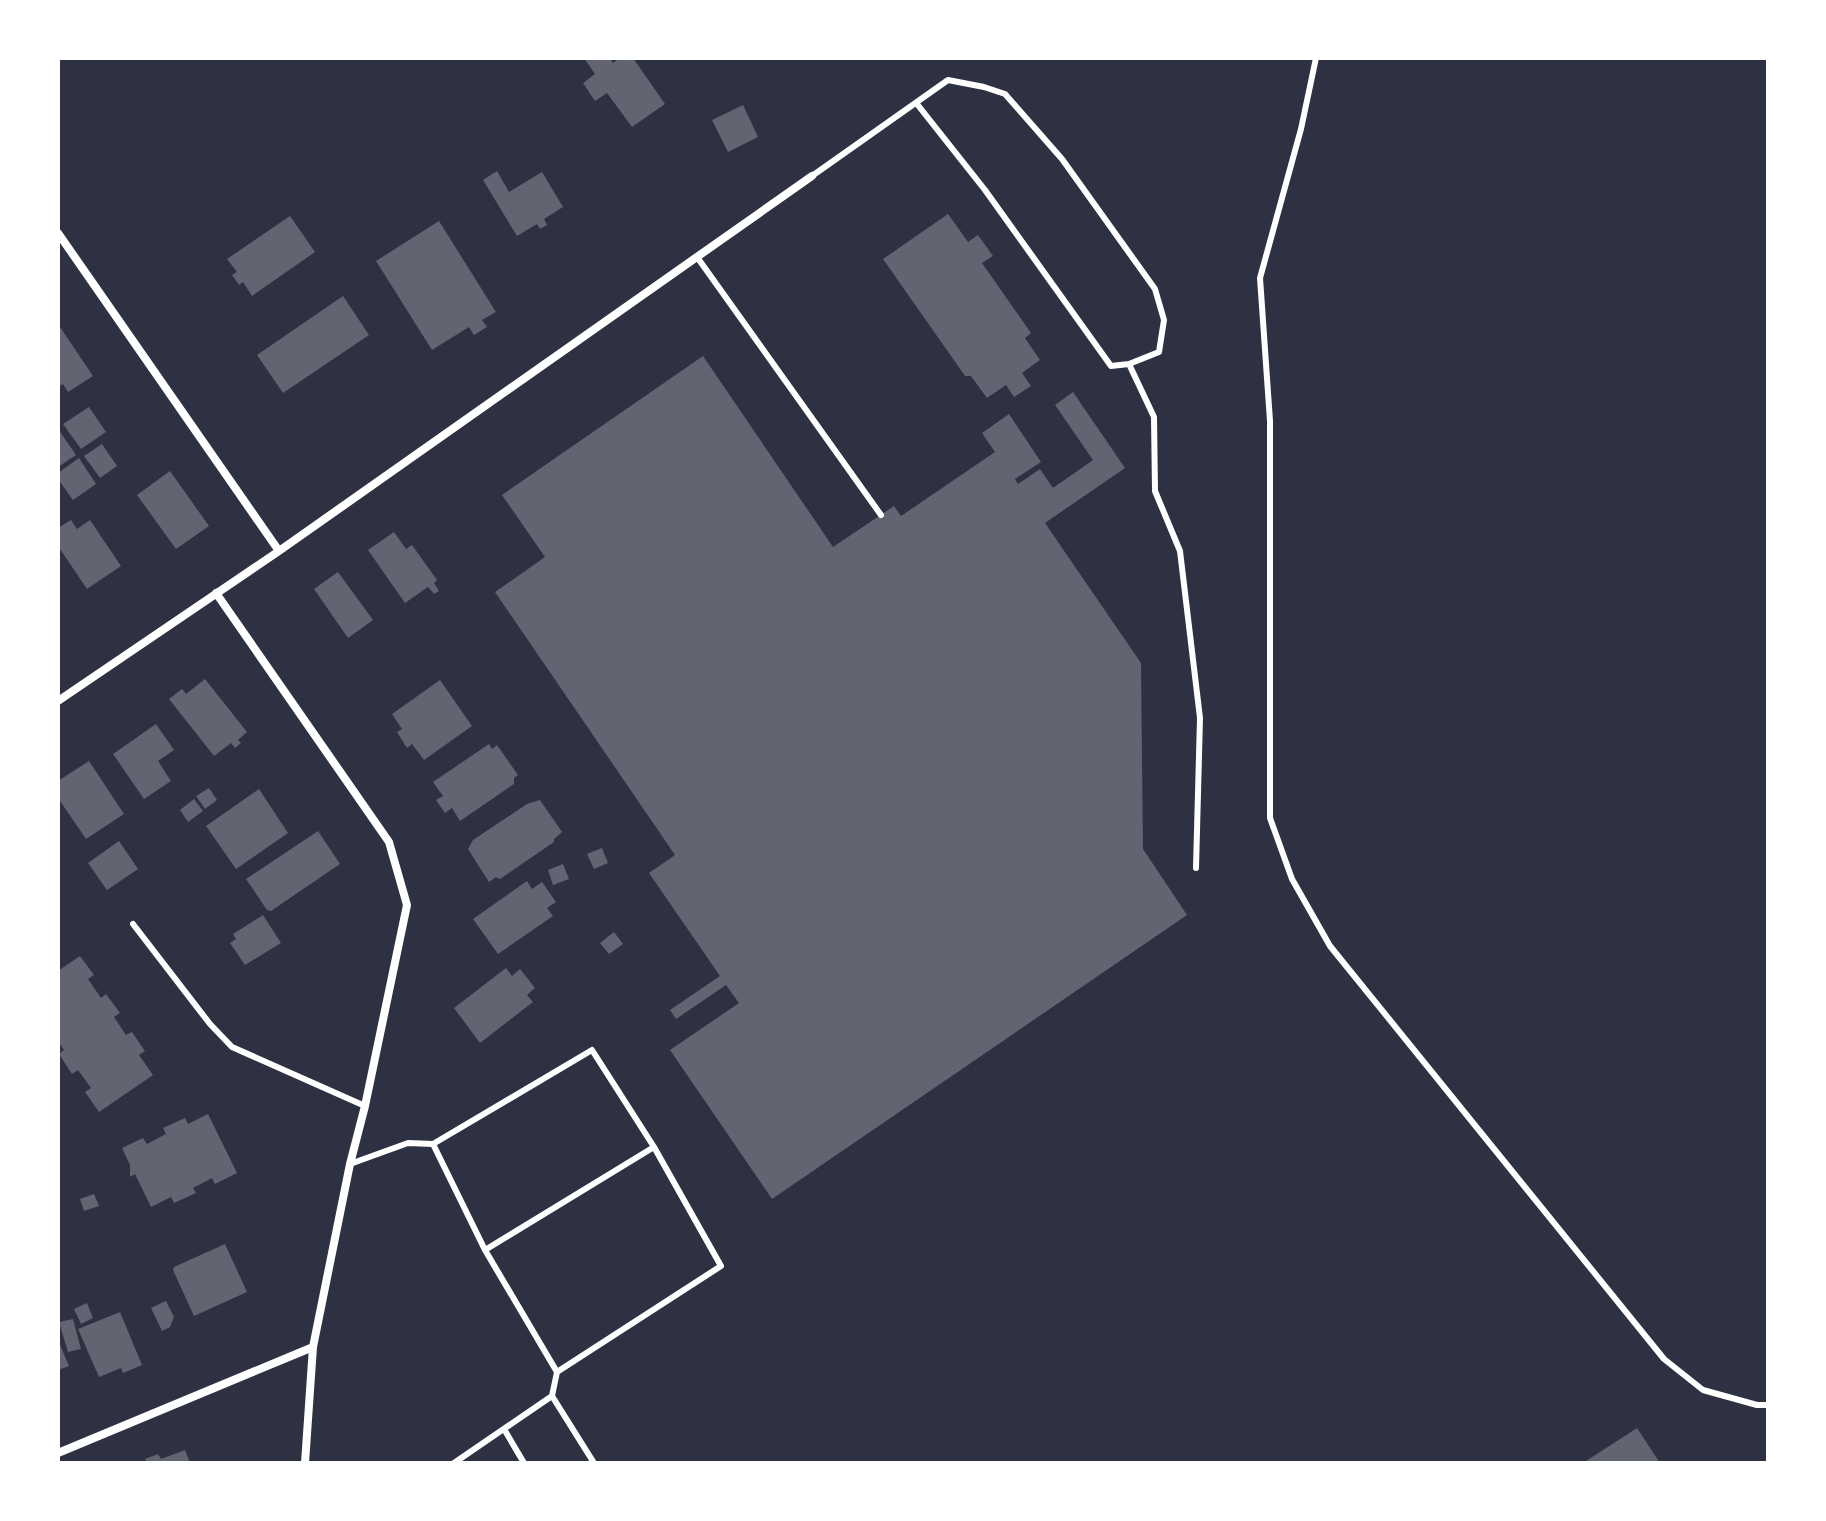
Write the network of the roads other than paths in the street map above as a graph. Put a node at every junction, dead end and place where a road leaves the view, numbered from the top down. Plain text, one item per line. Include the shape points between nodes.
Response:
1 (1316, 58) edge
2 (917, 104) junction
3 (812, 176) joint
4 (59, 235) edge
5 (697, 257) junction
6 (1129, 364) junction
7 (881, 515) dead end
8 (279, 551) junction
9 (216, 593) junction
10 (58, 701) edge
11 (1196, 868) dead end
12 (133, 924) dead end
13 (365, 1106) junction
14 (433, 1144) junction
15 (654, 1147) junction
16 (350, 1164) junction
17 (485, 1250) junction
18 (313, 1347) junction
19 (557, 1372) junction
20 (552, 1396) junction
21 (1768, 1405) edge
22 (504, 1429) junction
23 (58, 1453) edge
24 (305, 1463) edge
25 (454, 1463) edge
26 (524, 1463) edge
27 (594, 1463) edge

1 - 21 lane via 1260,278 1270,421 1270,818 1292,879 1330,946 1664,1359 1703,1390
2 - 3 lane
2 - 6 lane via 1111,366
2 - 6 lane via 948,80 1005,94 1062,159 1155,289 1164,320 1159,352
3 - 5 street
4 - 8 street
5 - 7 lane
5 - 8 street
6 - 11 lane via 1154,417 1155,491 1180,551 1200,718
8 - 9 street
9 - 10 street
9 - 13 street via 389,842 404,893 407,905
12 - 13 lane via 232,1047
13 - 16 street
14 - 15 lane via 592,1050
14 - 16 lane via 408,1143
14 - 17 lane
15 - 17 lane
15 - 19 lane via 721,1266
16 - 18 street
17 - 19 lane
18 - 23 street
18 - 24 street
19 - 20 lane
20 - 22 lane
20 - 27 lane
22 - 25 lane
22 - 26 lane

